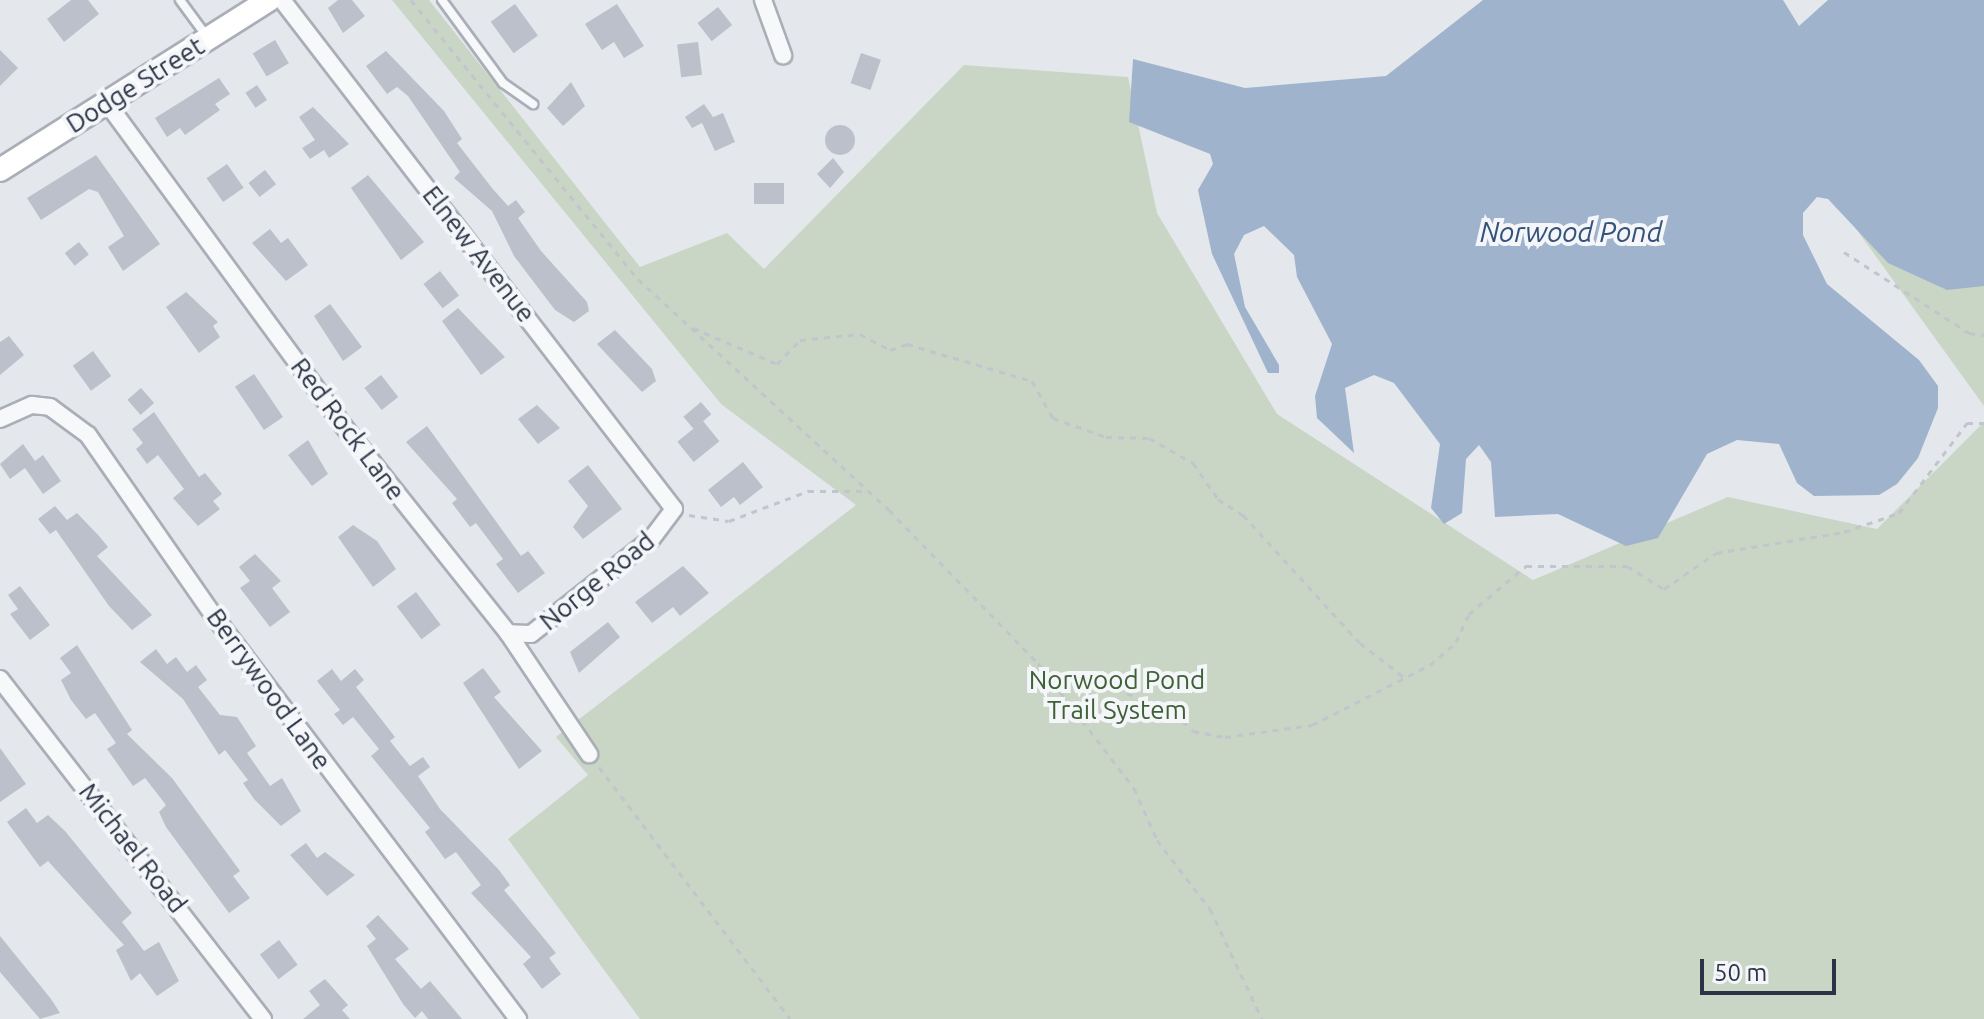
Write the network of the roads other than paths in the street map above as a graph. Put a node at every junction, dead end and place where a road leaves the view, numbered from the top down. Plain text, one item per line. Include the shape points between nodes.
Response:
1 (180, 0) edge
2 (269, 0) edge
3 (282, 0) edge
4 (442, 0) edge
5 (763, 0) edge
6 (209, 39) junction
7 (783, 55) dead end
8 (107, 103) junction
9 (533, 104) dead end
10 (0, 170) edge
11 (0, 419) edge
12 (674, 509) joint
13 (508, 633) junction
14 (0, 679) edge
15 (589, 754) road end
16 (263, 1019) edge
17 (518, 1019) edge

1 - 6 lane
2 - 6 main road, Dodge Street
3 - 12 street, Elnew Avenue
4 - 9 lane via 503,83
5 - 7 street
6 - 8 main road, Dodge Street
8 - 10 main road, Dodge Street
8 - 13 street, Red Rock Lane via 341,423
11 - 17 street, Berrywood Lane via 32,405 50,407 88,435 214,616
12 - 13 street, Norge Road via 651,539 539,628
13 - 15 street, Red Rock Lane
14 - 16 street, Michael Road

